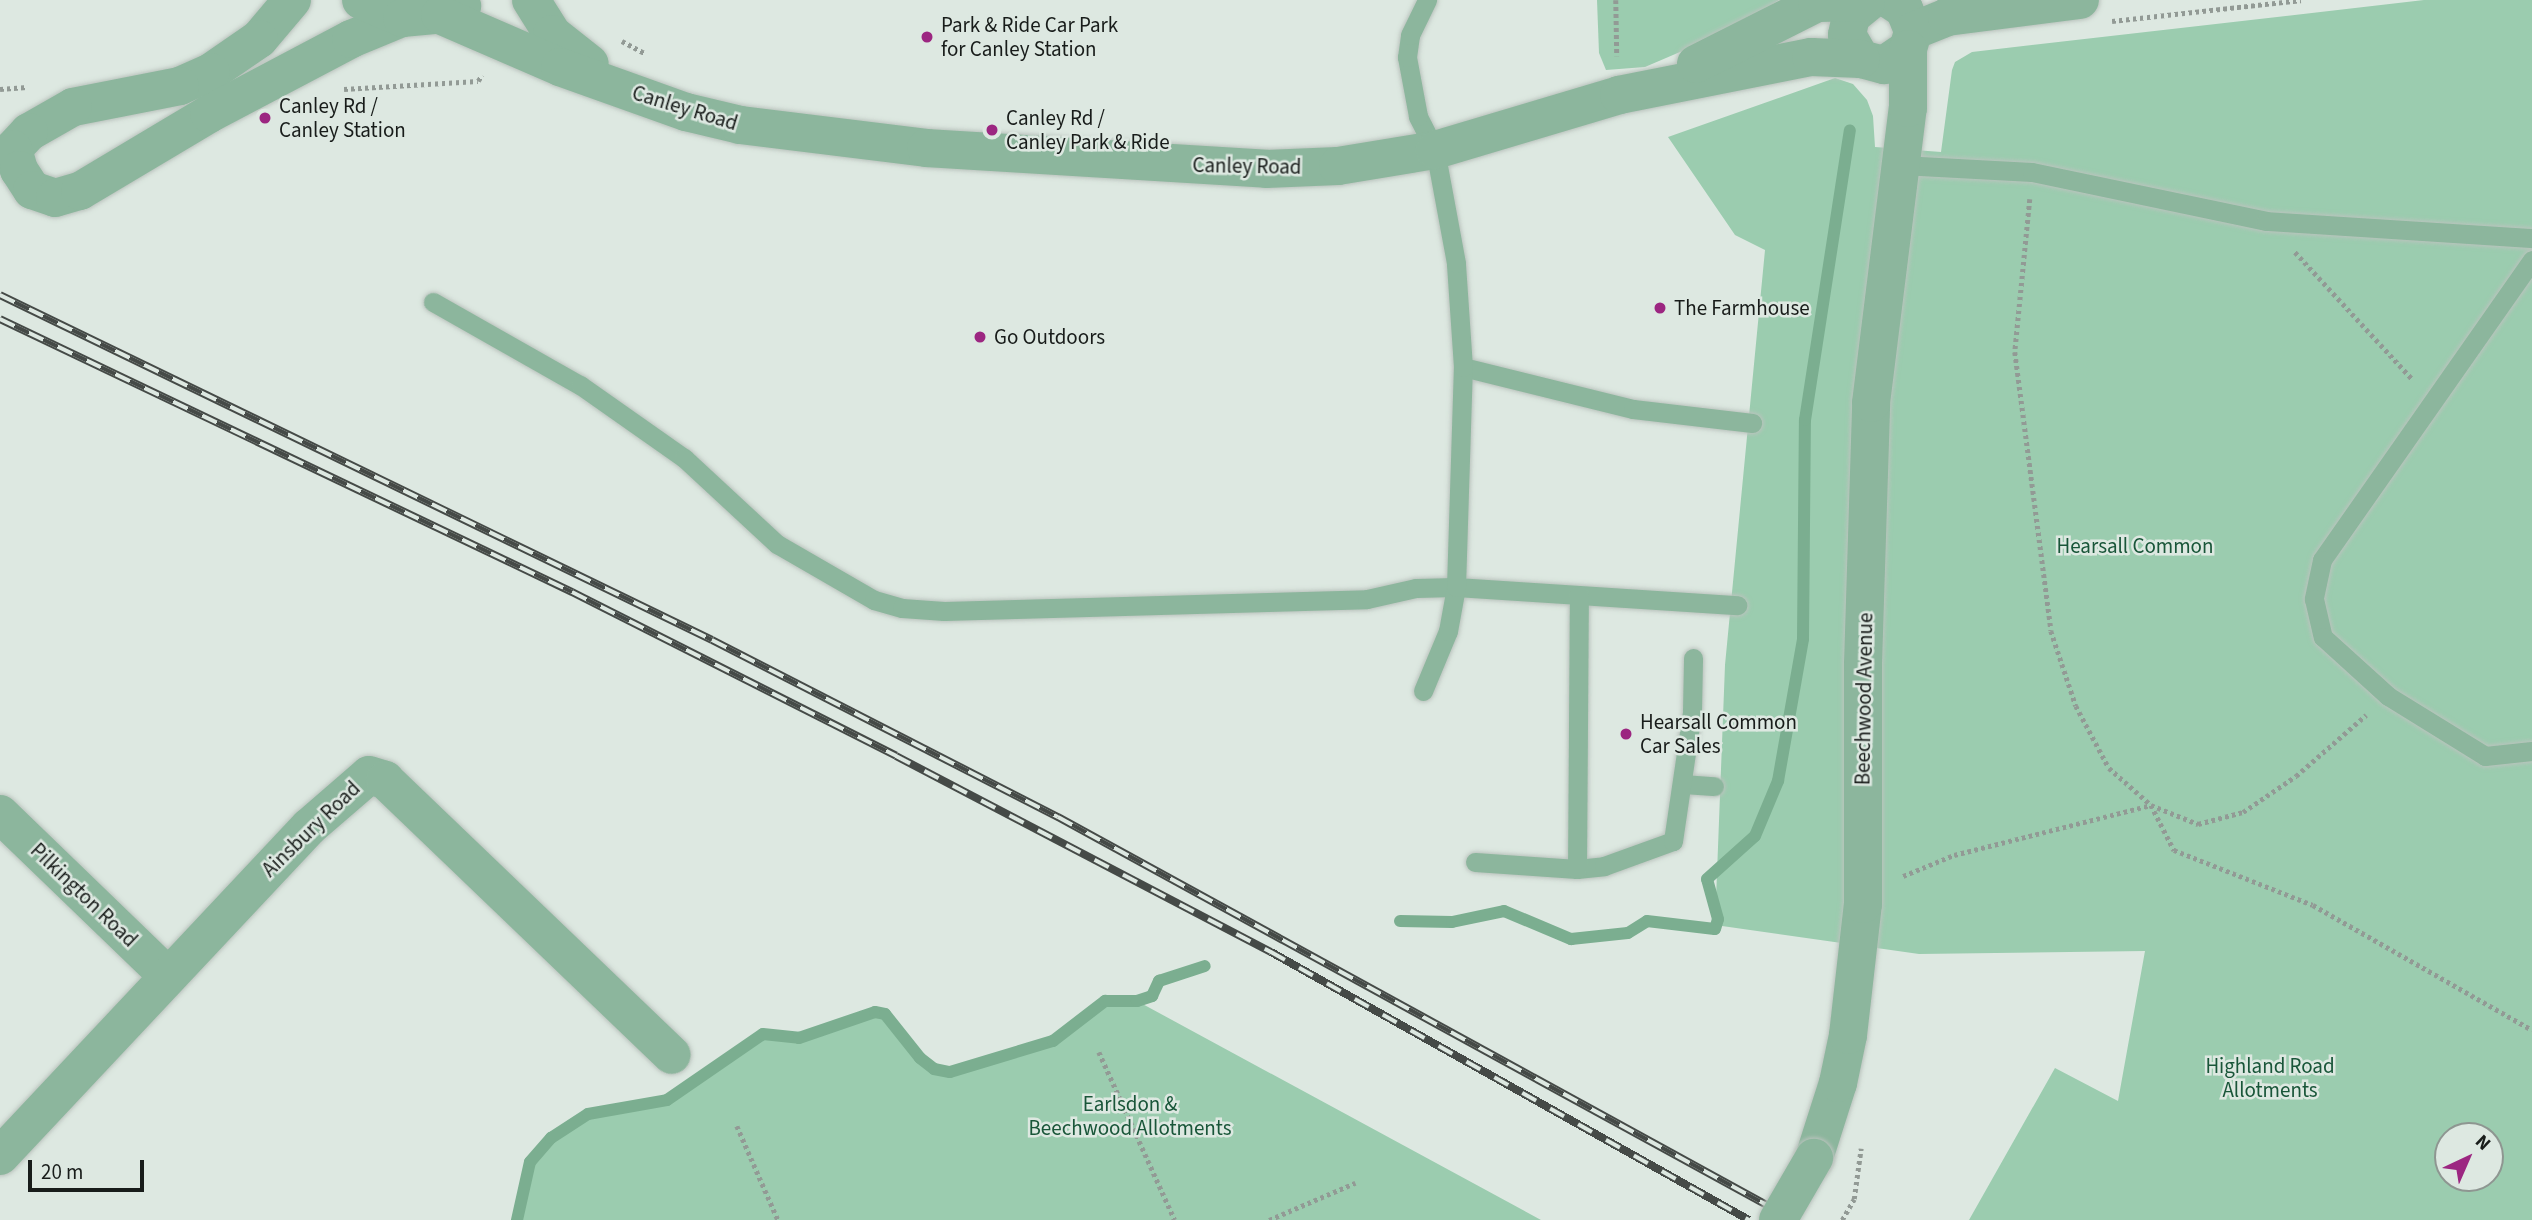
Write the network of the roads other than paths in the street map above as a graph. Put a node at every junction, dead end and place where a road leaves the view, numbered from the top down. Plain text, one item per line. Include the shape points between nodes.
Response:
1 (292, 0) edge
2 (361, 0) edge
3 (531, 0) edge
4 (1427, 0) edge
5 (1876, 1) edge
6 (454, 8) edge
7 (2090, 11) edge
8 (402, 18) junction
9 (1889, 51) junction
10 (622, 88) junction
11 (1619, 95) junction
12 (1435, 150) junction
13 (1900, 165) junction
14 (2532, 238) edge
15 (2532, 260) edge
16 (433, 302) dead end
17 (1463, 367) junction
18 (1752, 423) dead end
19 (1456, 587) junction
20 (1579, 595) junction
21 (1737, 605) dead end
22 (1693, 659) dead end
23 (1423, 691) dead end
24 (2532, 751) edge
25 (1682, 784) junction
26 (1714, 786) dead end
27 (0, 814) edge
28 (1475, 862) dead end
29 (1577, 869) junction
30 (167, 975) junction
31 (672, 1055) dead end
32 (0, 1156) edge
33 (1777, 1220) edge

1 - 8 street via 259,39 211,72 180,86 73,107 29,131 13,149 19,170 33,190 55,198 80,191 209,114
2 - 8 street
3 - 10 street, Canley Road via 552,34
4 - 12 lane via 1410,35 1407,57 1419,116
5 - 9 street via 1904,9
5 - 9 street via 1856,8 1848,26 1849,43
5 - 11 street, Canley Road via 1818,3 1734,49
6 - 8 street
6 - 10 street, Canley Road via 561,67
7 - 9 street, Canley Road via 1947,17
9 - 11 street, Canley Road via 1811,57
9 - 13 street, Beechwood Avenue
10 - 12 street, Canley Road via 740,125 926,148 1266,169 1338,166
11 - 12 street, Canley Road
12 - 17 lane via 1456,263
13 - 14 lane via 2032,172 2266,221
13 - 33 street, Beechwood Avenue, bridge via 1871,403 1863,664 1863,893 1848,1035 1814,1158
15 - 24 lane via 2322,560 2314,599 2323,637 2388,696 2485,756
16 - 19 lane via 580,385 684,458 777,544 874,600 944,611 1367,599 1416,587
17 - 18 lane via 1633,409
17 - 19 lane
19 - 20 lane
19 - 23 lane via 1448,631
20 - 21 lane
20 - 29 lane
22 - 25 lane
25 - 26 lane
25 - 29 lane via 1673,841 1604,866
27 - 30 street, Pilkington Road
28 - 29 lane
30 - 31 street, Ainsbury Road via 309,827 369,775 385,780
30 - 32 street, Ainsbury Road

